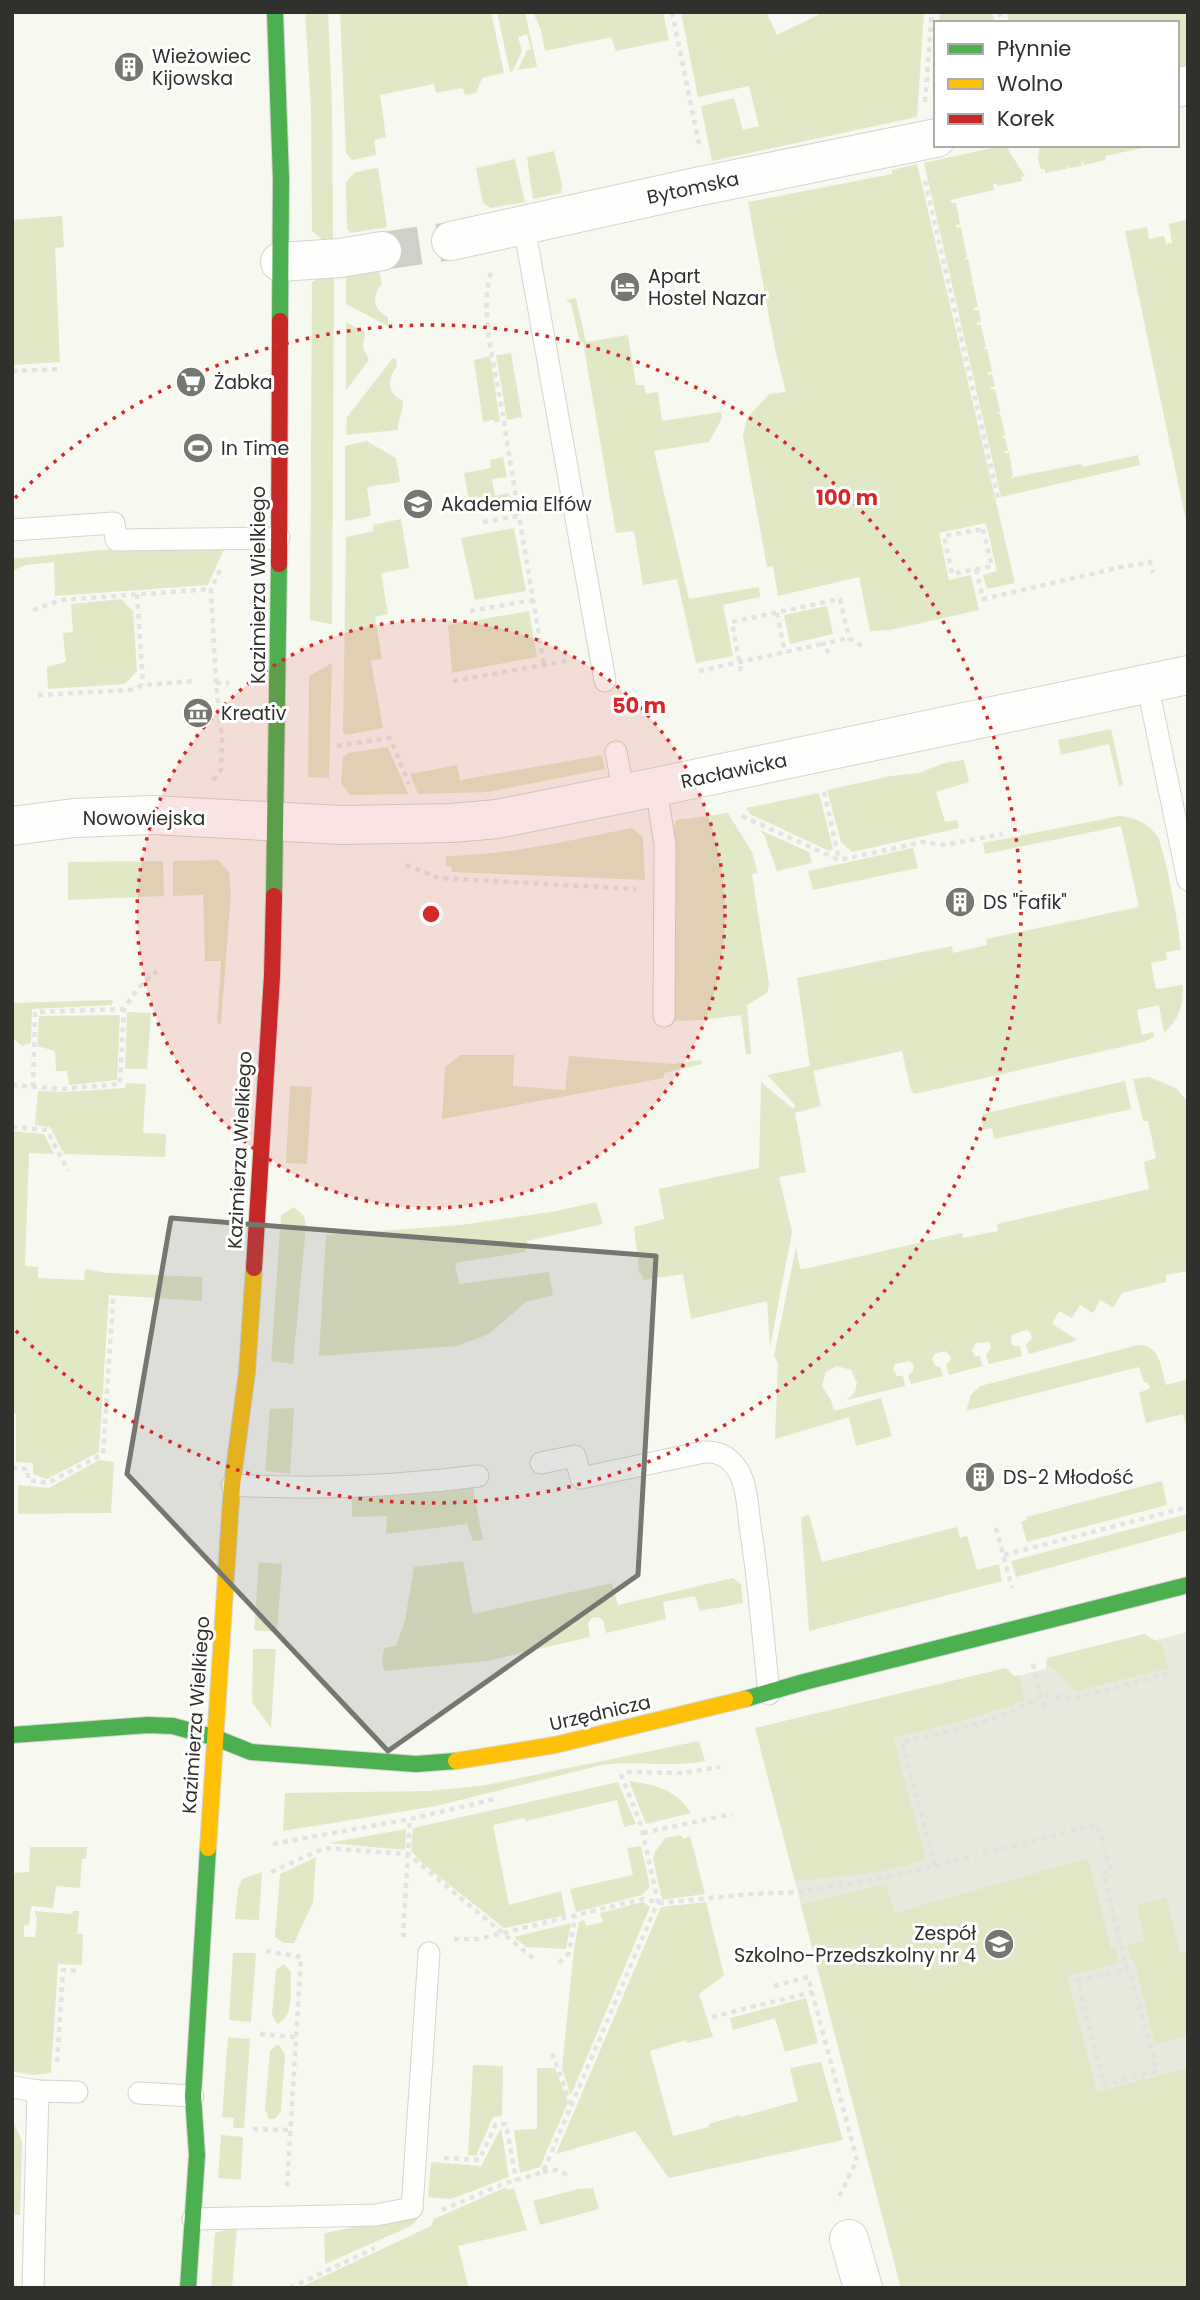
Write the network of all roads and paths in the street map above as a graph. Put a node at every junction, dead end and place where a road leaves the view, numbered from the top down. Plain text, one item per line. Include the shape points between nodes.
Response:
1 (275, 12) edge
2 (672, 12) edge
3 (932, 12) edge
4 (928, 139) edge
5 (702, 156) dead end
6 (509, 230) junction
7 (451, 241) tunnel mouth
8 (382, 251) tunnel mouth
9 (280, 262) junction
10 (60, 369) dead end
11 (12, 371) edge
12 (998, 498) dead end
13 (518, 516) junction
14 (483, 522) dead end
15 (12, 530) edge
16 (279, 538) junction
17 (976, 569) junction
18 (1153, 573) dead end
19 (137, 594) junction
20 (533, 600) junction
21 (33, 610) dead end
22 (470, 611) dead end
23 (776, 612) junction
24 (849, 638) junction
25 (822, 644) junction
26 (862, 646) dead end
27 (785, 653) junction
28 (829, 653) dead end
29 (600, 655) junction
30 (740, 663) junction
31 (544, 665) junction
32 (699, 671) dead end
33 (741, 671) dead end
34 (1188, 674) edge
35 (196, 681) dead end
36 (453, 681) dead end
37 (605, 681) dead end
38 (216, 683) junction
39 (229, 683) dead end
40 (1147, 683) junction
41 (143, 685) junction
42 (38, 695) dead end
43 (337, 746) dead end
44 (617, 752) dead end
45 (211, 783) dead end
46 (822, 785) dead end
47 (411, 789) dead end
48 (640, 791) junction
49 (742, 816) dead end
50 (276, 823) junction
51 (12, 826) edge
52 (1003, 834) dead end
53 (839, 860) junction
54 (400, 863) dead end
55 (1188, 880) edge
56 (631, 888) dead end
57 (157, 971) dead end
58 (124, 1009) junction
59 (664, 1016) dead end
60 (12, 1085) edge
61 (33, 1087) junction
62 (12, 1127) edge
63 (68, 1171) dead end
64 (113, 1299) dead end
65 (541, 1463) dead end
66 (12, 1468) edge
67 (478, 1476) dead end
68 (232, 1485) junction
69 (1188, 1507) edge
70 (996, 1528) dead end
71 (1004, 1555) junction
72 (1010, 1579) dead end
73 (1188, 1586) edge
74 (1033, 1667) dead end
75 (1174, 1672) dead end
76 (769, 1694) junction
77 (1041, 1695) junction
78 (1044, 1707) dead end
79 (12, 1735) edge
80 (216, 1738) junction
81 (720, 1766) dead end
82 (500, 1798) dead end
83 (732, 1814) dead end
84 (410, 1819) junction
85 (643, 1833) junction
86 (273, 1844) dead end
87 (408, 1854) junction
88 (935, 1866) junction
89 (271, 1872) dead end
90 (658, 1902) junction
91 (575, 1917) junction
92 (504, 1933) junction
93 (415, 1936) dead end
94 (451, 1946) dead end
95 (266, 1951) dead end
96 (429, 1953) dead end
97 (535, 1960) dead end
98 (559, 1963) dead end
99 (1127, 1969) junction
100 (78, 1971) dead end
101 (774, 1986) dead end
102 (812, 1992) junction
103 (712, 2017) dead end
104 (260, 2034) dead end
105 (296, 2038) junction
106 (552, 2053) dead end
107 (12, 2087) edge
108 (57, 2091) junction
109 (139, 2093) dead end
110 (193, 2096) junction
111 (571, 2104) junction
112 (253, 2129) dead end
113 (290, 2130) junction
114 (415, 2157) junction
115 (544, 2172) junction
116 (568, 2175) dead end
117 (516, 2180) junction
118 (837, 2201) dead end
119 (432, 2214) dead end
120 (285, 2217) junction
121 (193, 2219) junction
122 (849, 2239) dead end
123 (376, 2247) dead end
124 (33, 2288) edge
125 (188, 2288) edge
126 (290, 2288) edge
127 (863, 2288) edge

1 - 9 street, Kazimierza Wielkiego
2 - 5 path
3 - 4 path
4 - 6 street, Bytomska
4 - 12 path
6 - 7 street, Bytomska
6 - 13 path via 486,287
6 - 29 lane
8 - 9 street
9 - 16 street, Kazimierza Wielkiego
10 - 11 path
13 - 14 path
13 - 20 path
15 - 16 lane via 114,523 116,540
16 - 50 street, Kazimierza Wielkiego
17 - 17 path via 952,574 944,536 983,529 992,566
17 - 18 path via 983,598 1124,565 1150,562
19 - 21 path via 61,600
19 - 38 path via 211,589
19 - 41 path
20 - 22 path
20 - 31 path
23 - 24 path via 841,599
23 - 27 path
23 - 30 path via 732,622
24 - 25 path
24 - 26 path
25 - 27 path
25 - 28 path
27 - 30 path
29 - 31 path
29 - 37 lane
30 - 32 path
30 - 33 path
31 - 36 path
34 - 40 street, Racławicka
35 - 41 path
38 - 39 path
38 - 45 path via 222,770
40 - 48 street, Racławicka
40 - 55 lane
41 - 42 path via 130,690
43 - 47 path via 390,738
44 - 48 lane
46 - 53 path
48 - 50 street, Racławicka via 473,821
48 - 59 lane via 665,845
49 - 53 path
50 - 51 street, Nowowiejska via 152,815
50 - 68 street, Kazimierza Wielkiego via 260,1184 247,1372
52 - 53 path via 943,845 923,842
54 - 56 path via 439,878
57 - 58 path
58 - 61 path via 120,1084
58 - 61 path via 35,1012
60 - 61 path
62 - 63 path via 47,1130
64 - 66 path via 103,1454 48,1483 28,1480 28,1469
65 - 76 lane via 575,1456 581,1478 704,1452 718,1452 730,1459 741,1477 749,1515
67 - 68 lane via 383,1487
68 - 80 street, Kazimierza Wielkiego
69 - 71 path
70 - 71 path
71 - 72 path
73 - 76 street, Urzędnicza
74 - 77 path
75 - 77 path via 1076,1698
76 - 80 street, Urzędnicza via 561,1744 442,1763 251,1752
77 - 78 path
77 - 88 path via 1015,1710 902,1742
79 - 80 street, Urzędnicza via 148,1725 187,1728
80 - 110 street, Kazimierza Wielkiego
81 - 85 path via 682,1773 617,1772
82 - 84 path
83 - 85 path
84 - 86 path
84 - 87 path
85 - 90 path
87 - 89 path via 325,1848
87 - 92 path
87 - 93 path via 403,1935
88 - 90 path via 798,1892
88 - 99 path via 1097,1824 1111,1871 1103,1873
90 - 91 path via 643,1899
90 - 111 path
91 - 92 path
91 - 98 path via 569,1953
92 - 94 path via 478,1940 451,1938
92 - 97 path
95 - 105 path via 301,1957
96 - 114 lane
99 - 99 path via 1078,1981 1104,2085 1157,2071
100 - 108 path via 63,1969
101 - 102 path via 808,1978
102 - 103 path
102 - 118 path via 857,2160
104 - 105 path
105 - 113 path
106 - 111 path
107 - 108 lane
108 - 124 lane
109 - 110 lane
110 - 121 street, Kazimierza Wielkiego via 197,2145
111 - 115 path
112 - 113 path
113 - 120 path
114 - 117 path via 479,2160 496,2124 506,2124
114 - 120 lane via 412,2208 376,2216
115 - 116 path via 558,2170
115 - 117 path
117 - 119 path
120 - 121 lane
121 - 125 street, Kazimierza Wielkiego
122 - 127 street
123 - 126 path

